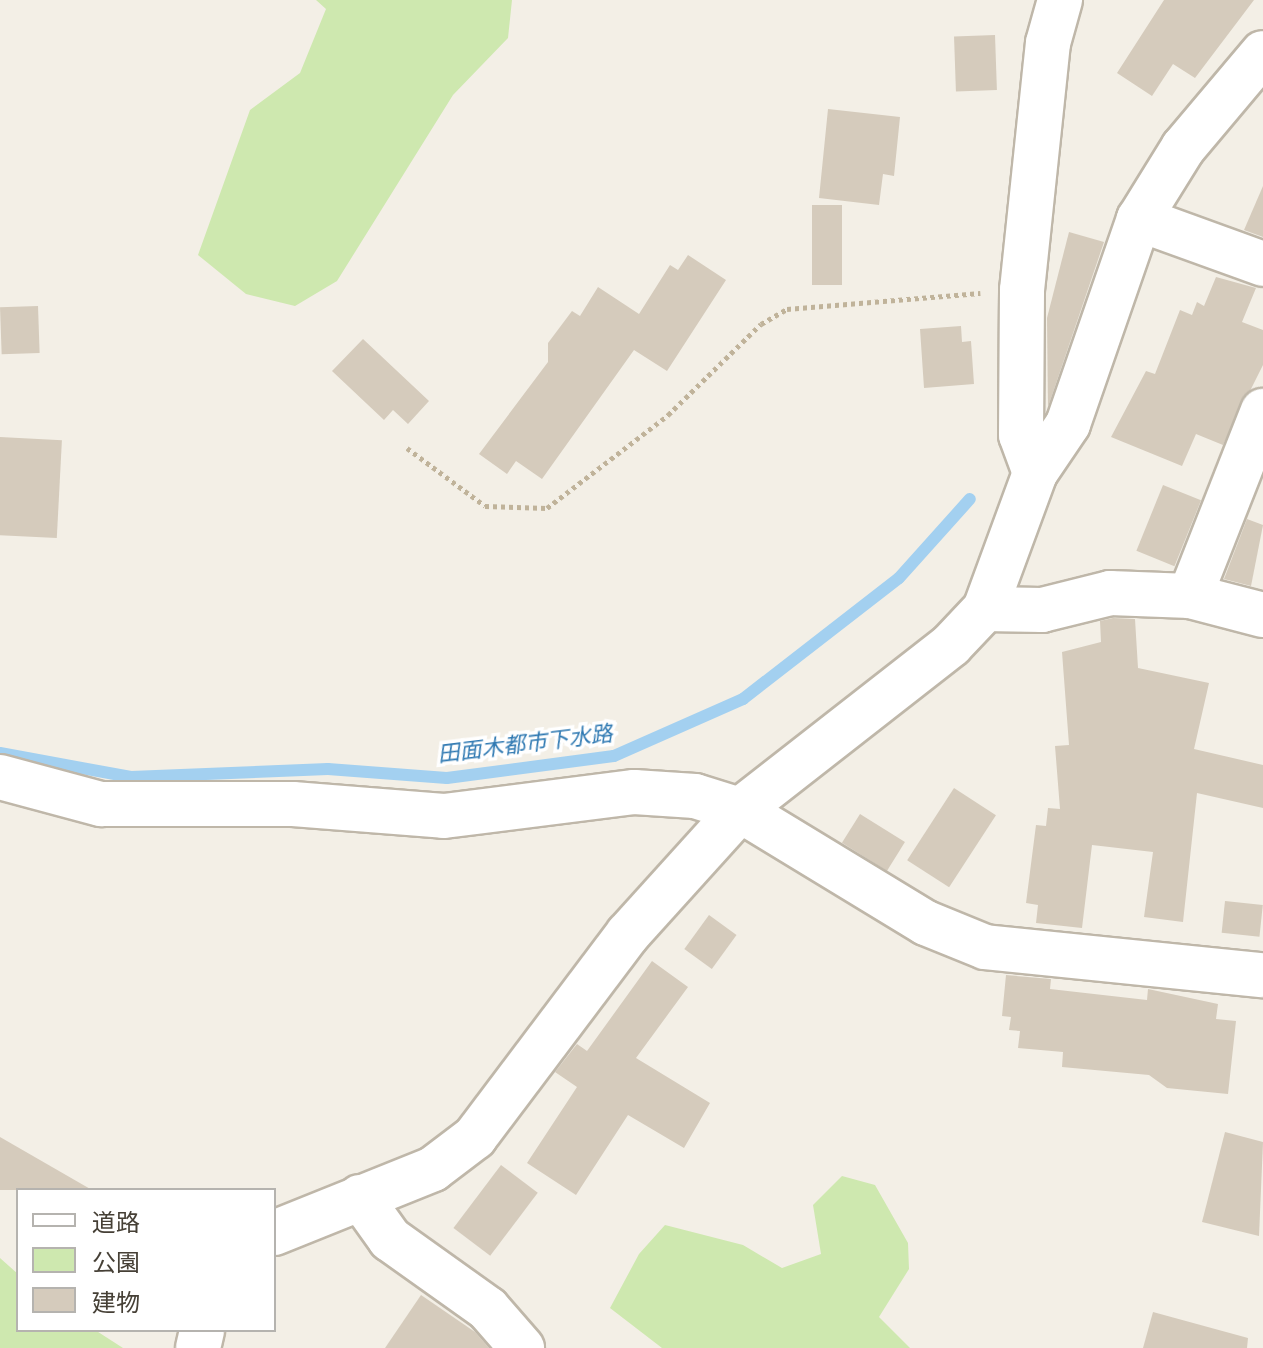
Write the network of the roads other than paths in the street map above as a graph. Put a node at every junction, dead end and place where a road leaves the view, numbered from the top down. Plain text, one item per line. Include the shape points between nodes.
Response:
1 (1060, 0) edge
2 (1263, 53) edge
3 (1139, 219) junction
4 (1263, 264) edge
5 (1263, 411) edge
6 (1035, 473) junction
7 (1190, 596) junction
8 (985, 609) junction
9 (1263, 615) edge
10 (0, 777) edge
11 (740, 810) junction
12 (1263, 975) edge
13 (360, 1197) junction
14 (276, 1232) edge
15 (522, 1348) edge

1 - 6 street via 1048,43 1022,290 1021,435
2 - 3 street via 1216,104
3 - 4 street
3 - 6 street via 1068,424
5 - 7 street
6 - 8 street
7 - 8 street via 1110,593 1042,610
7 - 9 street
8 - 11 street via 951,645
10 - 11 street via 101,804 293,804 444,816 634,792 695,796
11 - 12 street via 926,923 985,947
11 - 13 street via 628,934 475,1137 433,1169
13 - 14 street
13 - 15 street via 390,1239 488,1309

